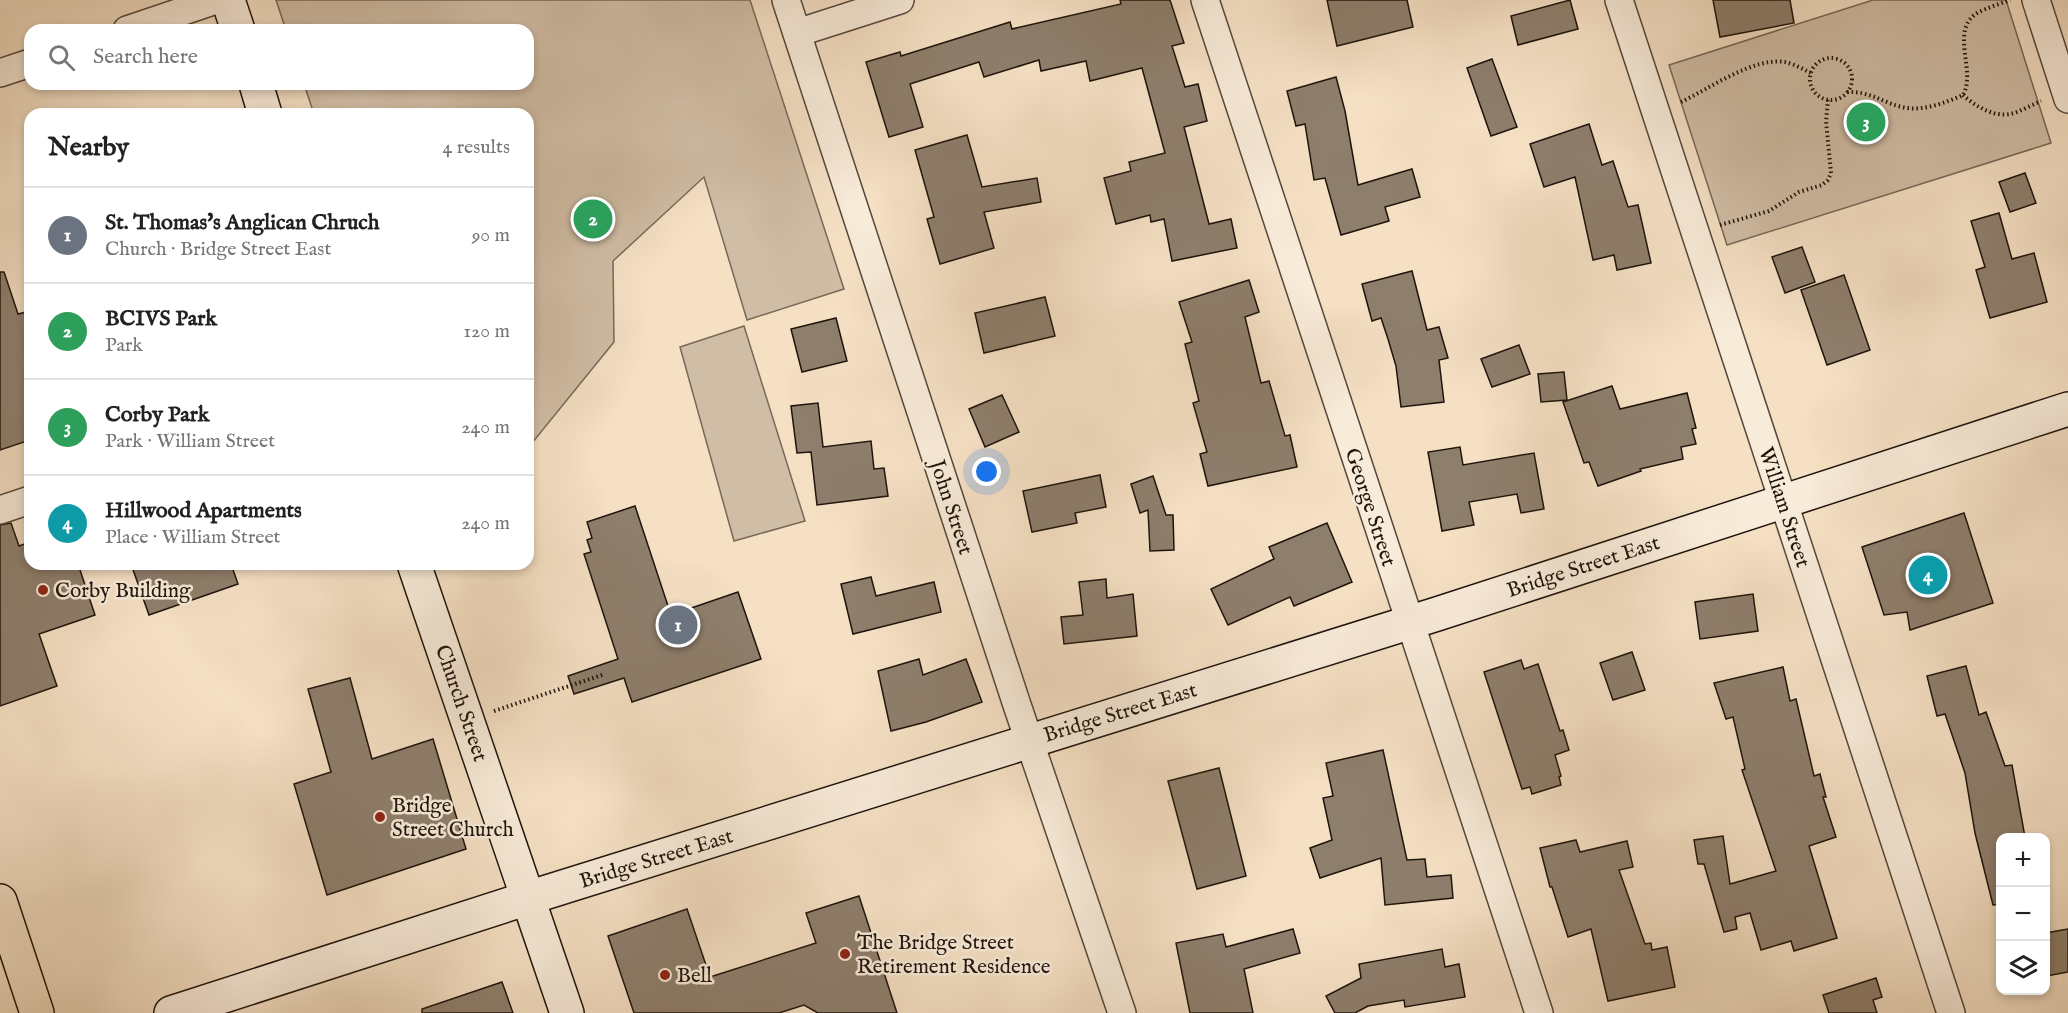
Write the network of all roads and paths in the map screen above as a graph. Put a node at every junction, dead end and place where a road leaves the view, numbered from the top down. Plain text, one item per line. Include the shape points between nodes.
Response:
1 (216, 0) edge
2 (228, 0) edge
3 (786, 0) edge
4 (900, 0) edge
5 (1205, 0) edge
6 (1619, 0) edge
7 (2010, 0) edge
8 (2036, 0) edge
9 (145, 24) edge
10 (236, 24) edge
11 (797, 33) junction
12 (24, 65) edge
13 (0, 73) edge
14 (1811, 73) junction
15 (258, 90) edge
16 (1847, 92) junction
17 (1963, 95) junction
18 (1828, 100) junction
19 (2056, 100) edge
20 (1677, 104) dead end
21 (264, 108) edge
22 (1717, 226) dead end
23 (2068, 409) edge
24 (1783, 501) junction
25 (24, 502) edge
26 (0, 510) edge
27 (416, 570) edge
28 (1410, 622) junction
29 (605, 674) dead end
30 (507, 707) dead end
31 (1029, 740) junction
32 (528, 898) junction
33 (0, 901) edge
34 (37, 1013) edge
35 (171, 1013) edge
36 (567, 1013) edge
37 (1122, 1013) edge
38 (1539, 1013) edge
39 (1951, 1013) edge

1 - 9 street
2 - 10 street
3 - 11 street, John Street
4 - 11 street
5 - 28 street, George Street
6 - 24 street, William Street
7 - 17 path via 1978,12 1969,21 1964,39 1967,82
8 - 19 street
11 - 31 street, John Street
12 - 13 street
14 - 16 path via 1824,59 1843,62 1852,80
14 - 18 path via 1815,93
14 - 20 path via 1785,62 1765,63
15 - 21 street
16 - 17 path via 1866,93 1904,108 1928,107
16 - 18 path
17 - 19 path via 1979,107 2001,115
18 - 22 path via 1828,180 1769,211
23 - 24 street, Bridge Street East
24 - 28 street, Bridge Street East
24 - 39 street, William Street
25 - 26 street
27 - 32 street, Church Street
28 - 31 street, Bridge Street East
28 - 38 street, George Street
29 - 30 path
31 - 32 street, Bridge Street East
31 - 37 street, John Street
32 - 35 street, Bridge Street East
32 - 36 street, Church Street
33 - 34 main road

